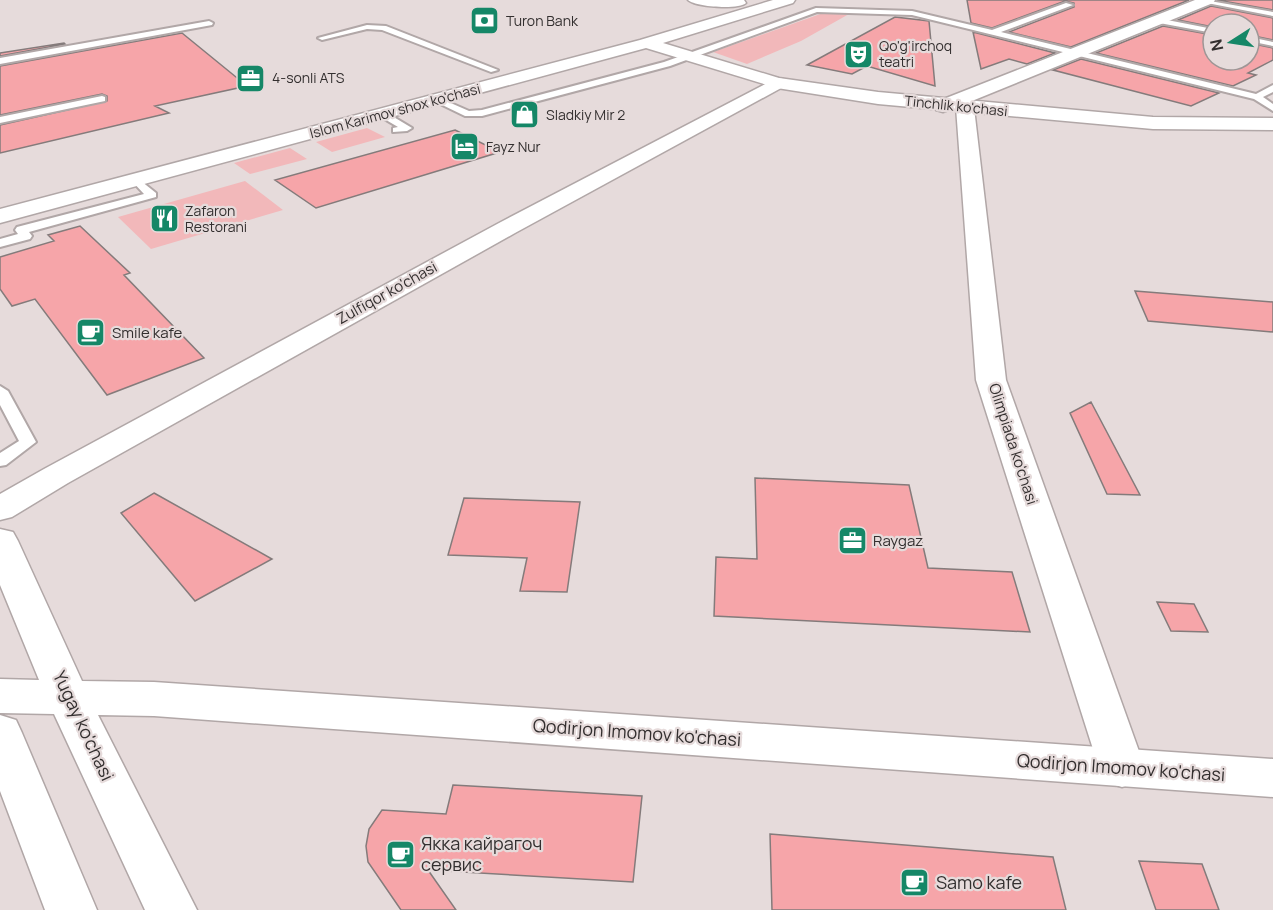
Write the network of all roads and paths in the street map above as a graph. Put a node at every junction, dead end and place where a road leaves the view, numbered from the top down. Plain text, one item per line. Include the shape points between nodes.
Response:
1 (695, 0) edge
2 (1208, 0) edge
3 (744, 2) edge
4 (783, 2) edge
5 (1069, 5) dead end
6 (816, 10) junction
7 (1273, 14) edge
8 (1157, 20) junction
9 (209, 23) dead end
10 (1201, 29) edge
11 (994, 32) junction
12 (322, 39) dead end
13 (646, 44) junction
14 (1076, 52) junction
15 (686, 57) junction
16 (0, 61) edge
17 (494, 70) junction
18 (777, 83) junction
19 (1273, 88) edge
20 (1257, 97) junction
21 (102, 99) dead end
22 (437, 100) junction
23 (954, 107) junction
24 (1273, 108) edge
25 (384, 115) junction
26 (0, 120) edge
27 (1273, 124) edge
28 (396, 130) dead end
29 (136, 180) junction
30 (11, 194) dead end
31 (0, 216) edge
32 (0, 243) edge
33 (0, 391) edge
34 (0, 461) edge
35 (0, 509) edge
36 (0, 541) edge
37 (0, 696) edge
38 (68, 697) junction
39 (0, 733) edge
40 (1122, 768) junction
41 (1273, 778) edge
42 (72, 910) edge
43 (171, 910) edge

1 - 3 street
2 - 7 lane
2 - 8 street
3 - 17 street, Islom Karimov shox ko'chasi
4 - 6 lane
4 - 13 street, Islom Karimov shox ko'chasi
5 - 11 lane
6 - 11 lane via 912,13
6 - 15 lane
8 - 10 lane
8 - 14 street
9 - 16 lane
11 - 14 lane
12 - 17 lane via 377,27
13 - 15 street, Tinchlik ko'chasi
13 - 22 street, Islom Karimov shox ko'chasi
14 - 20 lane
14 - 23 street
15 - 18 street, Tinchlik ko'chasi
15 - 22 lane via 482,113 468,114
17 - 30 street, Islom Karimov shox ko'chasi
18 - 23 street, Tinchlik ko'chasi
18 - 35 street, Zulfiqor ko'chasi via 496,233
19 - 20 lane
20 - 24 lane
21 - 26 lane
22 - 25 street, Islom Karimov shox ko'chasi
23 - 27 street, Tinchlik ko'chasi via 1153,123
23 - 40 street, Olimpiada ko'chasi via 991,380
25 - 28 lane via 408,128
25 - 29 street, Islom Karimov shox ko'chasi
29 - 31 street, Islom Karimov shox ko'chasi
29 - 32 lane via 152,195 21,230 26,236
33 - 34 lane via 28,442
36 - 38 street, Yugay ko'chasi
37 - 38 street, Qodirjon Imomov ko'chasi
38 - 40 street, Qodirjon Imomov ko'chasi via 166,700
38 - 43 street, Yugay ko'chasi
39 - 42 street
40 - 41 street, Qodirjon Imomov ko'chasi

